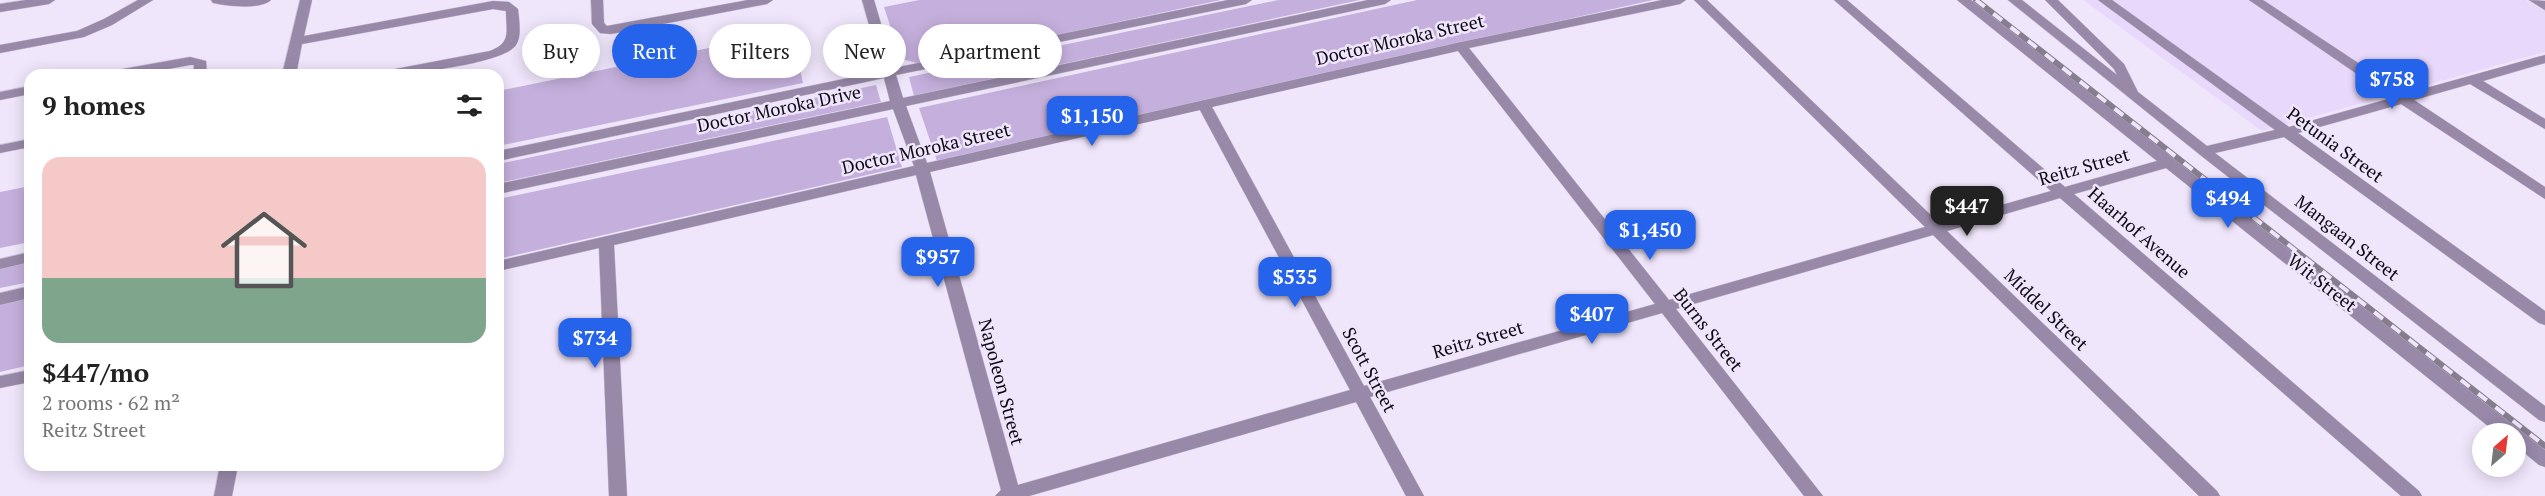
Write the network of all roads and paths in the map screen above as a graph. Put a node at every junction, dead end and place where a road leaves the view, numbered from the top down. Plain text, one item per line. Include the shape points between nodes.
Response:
1 (49, 0) edge
2 (147, 0) edge
3 (217, 0) edge
4 (265, 0) edge
5 (306, 0) edge
6 (597, 0) edge
7 (767, 0) edge
8 (868, 0) edge
9 (1246, 0) edge
10 (1385, 0) edge
11 (1680, 0) edge
12 (1700, 0) edge
13 (1840, 0) edge
14 (1963, 0) edge
15 (2014, 0) edge
16 (2051, 0) edge
17 (2104, 0) edge
18 (2255, 0) edge
19 (2535, 0) edge
20 (2545, 6) edge
21 (0, 8) edge
22 (875, 24) edge
23 (298, 40) junction
24 (1461, 46) junction
25 (0, 49) edge
26 (2543, 61) edge
27 (145, 69) edge
28 (201, 69) edge
29 (290, 69) edge
30 (416, 69) edge
31 (906, 70) edge
32 (865, 78) edge
33 (890, 78) edge
34 (2471, 79) junction
35 (24, 91) edge
36 (0, 96) edge
37 (2135, 96) junction
38 (2404, 99) junction
39 (898, 104) junction
40 (1204, 104) junction
41 (2545, 125) edge
42 (2287, 132) junction
43 (24, 144) edge
44 (0, 149) edge
45 (2204, 151) junction
46 (504, 155) edge
47 (2170, 162) junction
48 (922, 170) junction
49 (504, 188) edge
50 (2063, 193) junction
51 (2545, 194) edge
52 (1935, 230) junction
53 (606, 240) junction
54 (24, 258) edge
55 (0, 264) edge
56 (504, 265) edge
57 (24, 293) edge
58 (0, 299) edge
59 (1666, 307) junction
60 (2545, 319) edge
61 (24, 377) edge
62 (0, 382) edge
63 (1360, 394) junction
64 (2545, 415) edge
65 (2497, 423) edge
66 (2526, 445) edge
67 (2545, 460) edge
68 (228, 471) edge
69 (1009, 495) edge
70 (223, 496) edge
71 (618, 496) edge
72 (1415, 496) edge
73 (1814, 496) edge
74 (2211, 496) edge
75 (2413, 496) edge

1 - 21 street
2 - 25 street via 80,34
3 - 4 street
5 - 23 street
6 - 7 street via 598,24 604,30
8 - 22 street, Napoleon Street
9 - 31 street, Doctor Moroka Drive
10 - 39 street, Doctor Moroka Drive
11 - 24 street, Doctor Moroka Street
12 - 52 street, Middel Street
13 - 50 street, Haarhof Avenue
14 - 47 street, Wit Street
15 - 37 street, Mangaan Street
16 - 37 street via 2119,67
17 - 42 street, Petunia Street
18 - 38 street
19 - 20 street
23 - 29 street
23 - 30 street via 493,5 512,9 513,38 505,49
24 - 40 street, Doctor Moroka Street
24 - 59 street, Burns Street
26 - 34 street
27 - 28 street via 190,61 201,64
32 - 46 street, Doctor Moroka Drive
33 - 39 street, Napoleon Street
34 - 38 street
34 - 41 street
35 - 36 street
37 - 45 street, Mangaan Street
38 - 42 street
38 - 51 street
39 - 48 street, Napoleon Street
39 - 49 street, Doctor Moroka Drive
40 - 48 street, Doctor Moroka Street
40 - 63 street, Scott Street
42 - 45 street
42 - 60 street, Petunia Street
43 - 44 street
45 - 64 street, Mangaan Street
47 - 50 street, Reitz Street
47 - 65 street, Wit Street
48 - 53 street, Doctor Moroka Street
48 - 69 street, Napoleon Street
50 - 52 street, Reitz Street
50 - 75 street, Haarhof Avenue
52 - 59 street, Reitz Street
52 - 74 street, Middel Street
53 - 56 street, Doctor Moroka Street
53 - 71 street
54 - 55 street
57 - 58 street
59 - 63 street, Reitz Street
59 - 73 street, Burns Street
61 - 62 street
63 - 69 street, Reitz Street
63 - 72 street, Scott Street
66 - 67 street
68 - 70 street

